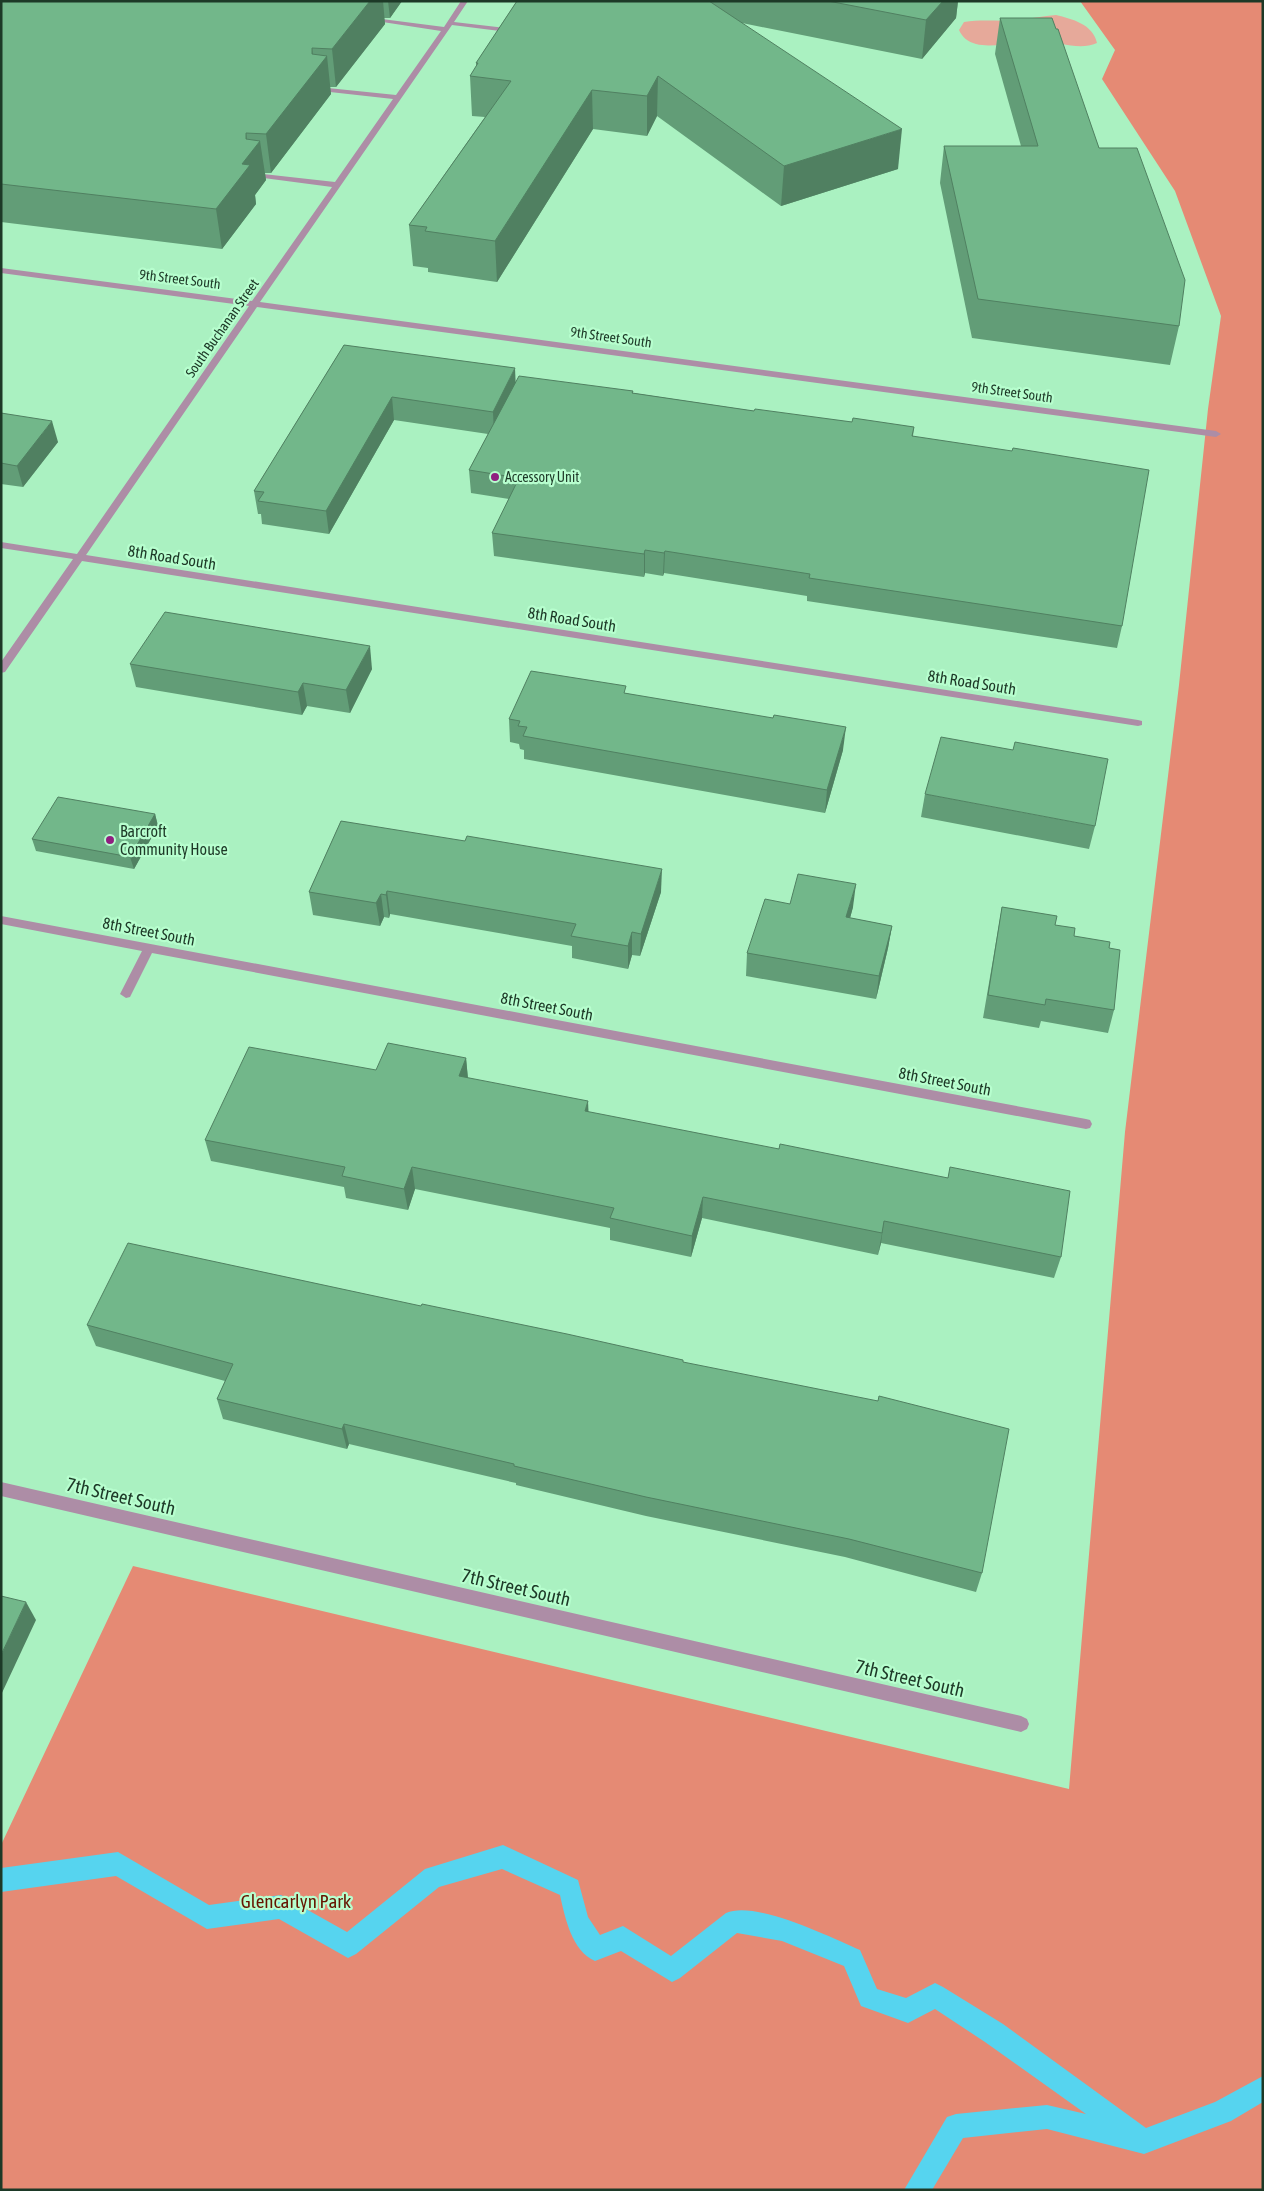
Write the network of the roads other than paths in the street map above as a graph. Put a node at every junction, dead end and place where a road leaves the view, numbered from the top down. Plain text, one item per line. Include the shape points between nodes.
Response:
1 (465, 1) edge
2 (376, 19) dead end
3 (447, 26) junction
4 (523, 32) edge
5 (321, 89) edge
6 (397, 97) junction
7 (256, 175) edge
8 (338, 185) junction
9 (1, 270) edge
10 (257, 303) junction
11 (1216, 434) dead end
12 (1, 545) edge
13 (78, 557) junction
14 (1, 670) edge
15 (1138, 723) dead end
16 (2, 922) edge
17 (150, 948) junction
18 (126, 994) dead end
19 (1086, 1124) dead end
20 (1, 1489) edge
21 (1021, 1724) dead end

1 - 3 street, South Buchanan Street
2 - 3 street
3 - 4 street
3 - 6 street, South Buchanan Street
5 - 6 street
6 - 8 street, South Buchanan Street
7 - 8 street
8 - 10 street, South Buchanan Street
9 - 10 street, 9th Street South
10 - 11 street, 9th Street South
10 - 13 street, South Buchanan Street
12 - 13 street, 8th Road South
13 - 14 street, South Buchanan Street
13 - 15 street, 8th Road South
16 - 17 street, 8th Street South
17 - 18 street
17 - 19 street, 8th Street South
20 - 21 street, 7th Street South

